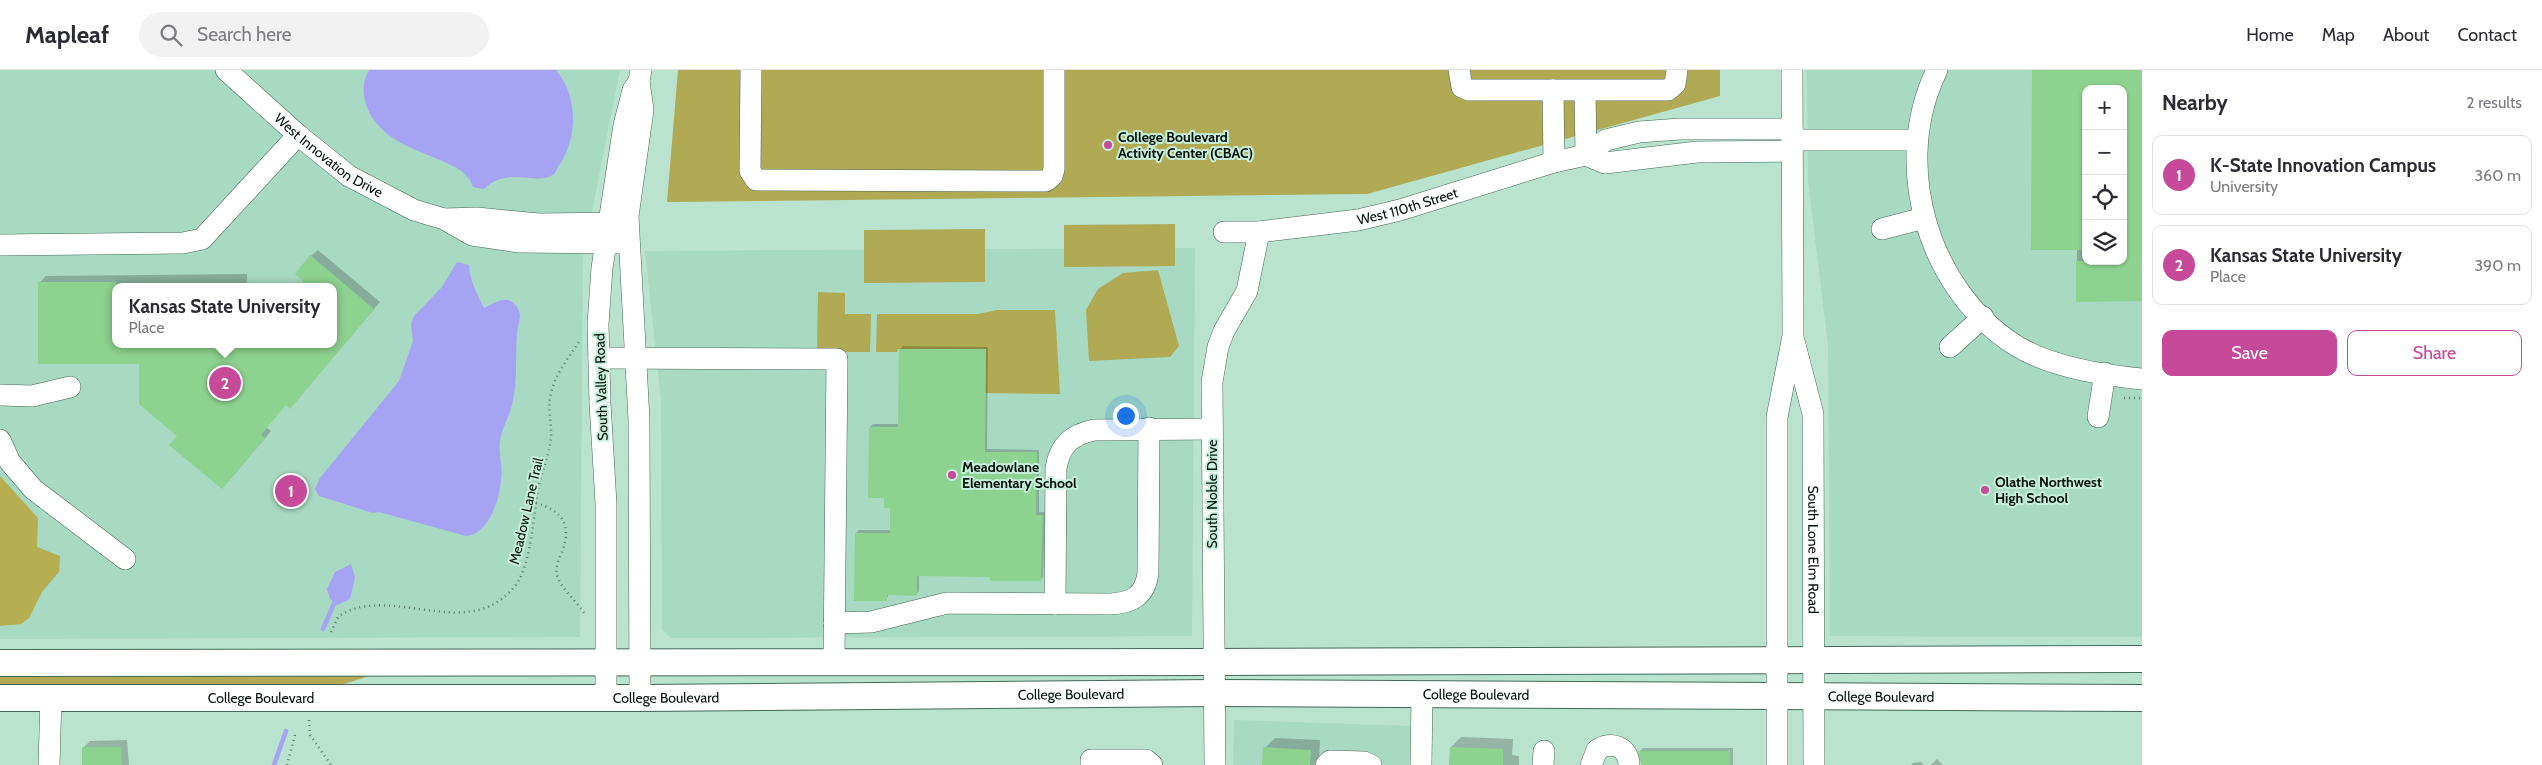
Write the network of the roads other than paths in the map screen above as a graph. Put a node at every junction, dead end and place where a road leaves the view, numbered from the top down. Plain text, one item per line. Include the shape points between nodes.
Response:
1 (226, 70) edge
2 (751, 70) edge
3 (1054, 70) edge
4 (1459, 70) edge
5 (1677, 70) edge
6 (1792, 70) edge
7 (1937, 70) edge
8 (640, 76) edge
9 (1553, 90) junction
10 (1585, 91) junction
11 (298, 135) junction
12 (1792, 140) junction
13 (1916, 140) junction
14 (1586, 155) junction
15 (1554, 162) junction
16 (1924, 218) junction
17 (1882, 229) dead end
18 (1224, 232) dead end
19 (1259, 232) junction
20 (618, 233) junction
21 (0, 245) edge
22 (1983, 318) junction
23 (1793, 336) junction
24 (1950, 347) dead end
25 (599, 358) junction
26 (635, 358) junction
27 (2105, 373) junction
28 (70, 387) dead end
29 (2141, 393) edge
30 (0, 395) edge
31 (2098, 418) dead end
32 (1149, 428) junction
33 (1212, 429) junction
34 (0, 440) edge
35 (125, 558) dead end
36 (1055, 604) junction
37 (834, 623) junction
38 (2142, 659) edge
39 (1777, 660) junction
40 (1814, 660) junction
41 (0, 662) edge
42 (606, 662) junction
43 (640, 662) junction
44 (834, 662) junction
45 (1214, 662) junction
46 (1215, 693) junction
47 (1422, 696) junction
48 (1777, 696) junction
49 (1814, 696) junction
50 (606, 697) junction
51 (0, 698) edge
52 (51, 698) junction
53 (640, 698) junction
54 (2142, 698) edge
55 (49, 765) edge
56 (1091, 765) edge
57 (1152, 765) edge
58 (1215, 765) edge
59 (1326, 765) edge
60 (1371, 765) edge
61 (1421, 765) edge
62 (1591, 765) edge
63 (1629, 765) edge
64 (1777, 765) edge
65 (1814, 765) edge

1 - 11 street, West Innovation Drive
2 - 3 street via 750,170 756,180 1046,181 1054,169
4 - 9 street via 1462,87 1469,90
5 - 10 street via 1675,84 1668,90
6 - 12 street, South Lone Elm Road
7 - 13 street
8 - 20 street, South Valley Road via 643,110
9 - 10 street
9 - 15 street
10 - 14 street
11 - 20 street, West Innovation Drive via 358,181 414,210 472,234 519,242
11 - 21 street via 202,239 183,243
12 - 13 street
12 - 14 street via 1605,163
12 - 23 street, South Lone Elm Road
13 - 16 street
14 - 15 street, West 110th Street
15 - 19 street, West 110th Street via 1400,210 1366,218
16 - 17 street
16 - 22 street via 1955,286
18 - 19 street, West 110th Street
19 - 33 street, South Noble Drive via 1247,291 1218,347 1212,382
20 - 25 street, South Valley Road via 600,296
20 - 26 street, South Valley Road
22 - 24 street
22 - 27 street via 2014,345 2038,356 2067,366
23 - 39 street, South Lone Elm Road via 1777,417
23 - 40 street, South Lone Elm Road via 1813,414
25 - 26 street
25 - 42 street, South Valley Road via 606,504
26 - 37 street via 837,359
26 - 43 street, South Valley Road via 639,420
27 - 29 street
27 - 31 street
28 - 30 street via 32,396
32 - 33 street
32 - 36 street via 1094,430 1069,439 1062,448 1056,468
32 - 36 street via 1148,573 1144,589 1132,601 1123,604
33 - 45 street, South Noble Drive
34 - 35 street via 10,462 33,489
36 - 37 street via 947,603 871,622
37 - 44 street
38 - 40 main road
39 - 40 main road
39 - 45 main road
39 - 48 street, South Lone Elm Road
40 - 49 street, South Lone Elm Road
41 - 42 main road
42 - 43 main road
42 - 50 street, South Valley Road
43 - 44 main road
43 - 53 street, South Valley Road
44 - 45 main road
45 - 46 street, South Noble Drive
46 - 47 main road, College Boulevard
46 - 53 main road, College Boulevard
46 - 58 street, South Noble Drive
47 - 48 main road, College Boulevard
47 - 61 street
48 - 49 main road, College Boulevard
48 - 64 street, South Lone Elm Road
49 - 54 main road, College Boulevard
49 - 65 street, South Lone Elm Road
50 - 52 main road, College Boulevard
50 - 53 main road, College Boulevard
51 - 52 main road, College Boulevard
52 - 55 street
56 - 57 street via 1091,760 1146,760
59 - 60 street via 1330,760
62 - 63 street via 1596,750 1612,745 1623,749

